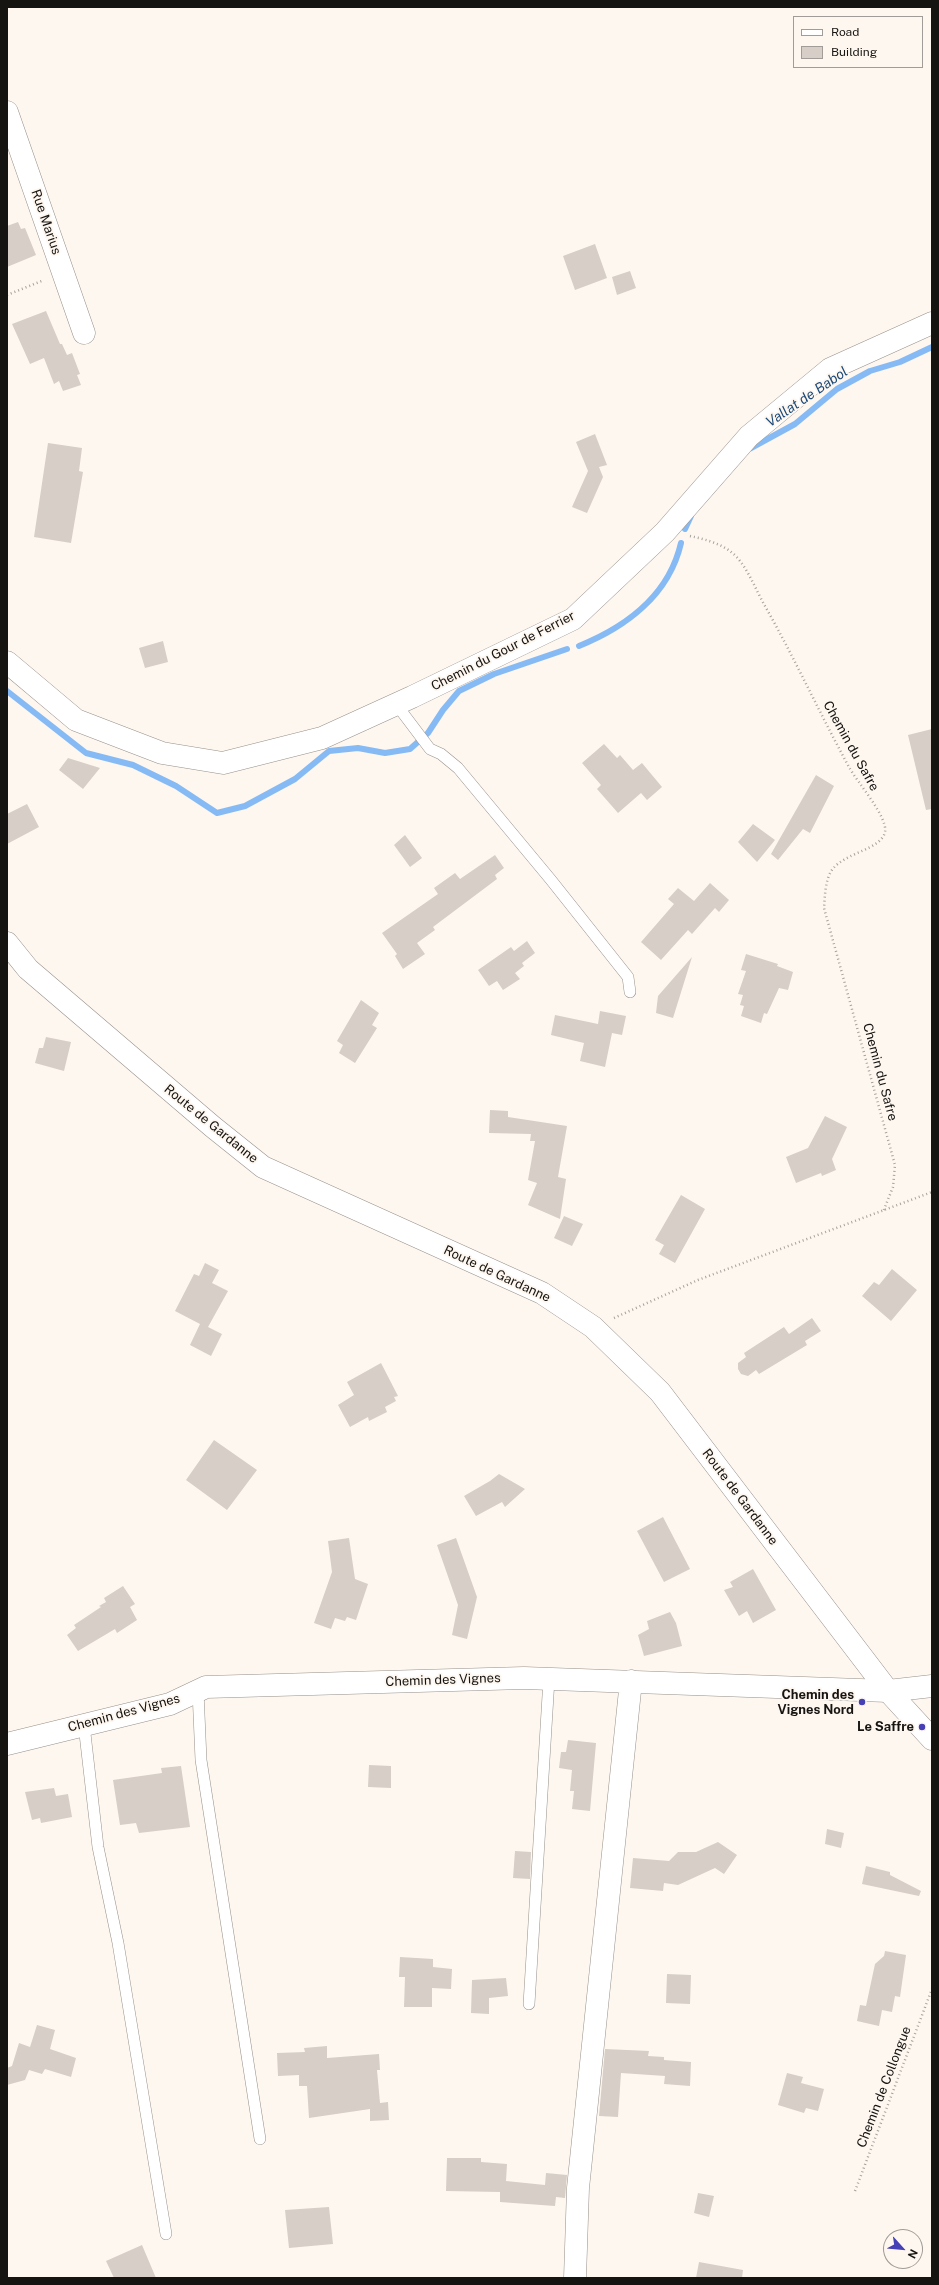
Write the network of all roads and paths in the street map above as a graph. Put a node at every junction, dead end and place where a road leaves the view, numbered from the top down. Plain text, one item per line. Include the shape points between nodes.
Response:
1 (7, 112) edge
2 (63, 272) junction
3 (7, 295) edge
4 (932, 323) edge
5 (84, 333) dead end
6 (665, 532) junction
7 (7, 662) edge
8 (396, 704) junction
9 (7, 943) edge
10 (630, 992) dead end
11 (932, 1192) edge
12 (883, 1212) junction
13 (593, 1327) junction
14 (549, 1679) junction
15 (631, 1681) junction
16 (932, 1686) edge
17 (198, 1691) junction
18 (888, 1691) junction
19 (84, 1725) junction
20 (932, 1739) edge
21 (7, 1744) edge
22 (932, 1989) edge
23 (529, 2004) dead end
24 (260, 2139) dead end
25 (855, 2191) dead end
26 (166, 2234) dead end
27 (575, 2278) edge

1 - 2 street, Rue Marius
2 - 3 path
2 - 5 street, Rue Marius
4 - 6 street, Chemin du Gour de Ferrier via 830,369 749,436
6 - 8 street, Chemin du Gour de Ferrier via 573,619
6 - 12 path, Chemin du Safre via 706,540 727,549 740,561 793,655 822,718 854,776 884,819 884,833 876,845 843,858 832,871 825,888 824,908 895,1165 893,1187
7 - 8 street, Chemin du Gour de Ferrier via 76,720 162,753 223,763 322,738
8 - 10 lane via 430,749 441,754 458,768 551,880 628,977
9 - 13 street, Route de Gardanne via 28,970 213,1128 263,1167 542,1293
11 - 12 path
12 - 13 path via 698,1280
13 - 18 street, Route de Gardanne via 660,1392
14 - 15 street, Chemin des Vignes
14 - 17 street, Chemin des Vignes via 206,1687
14 - 23 lane
15 - 18 street, Chemin des Vignes
15 - 27 street via 578,2180
16 - 18 street, Chemin des Vignes
17 - 19 street, Chemin des Vignes via 170,1704
17 - 24 lane via 201,1760
18 - 20 street, Route de Gardanne
19 - 21 street, Chemin des Vignes
19 - 26 lane via 98,1848 118,1943
22 - 25 path, Chemin de Collongue

